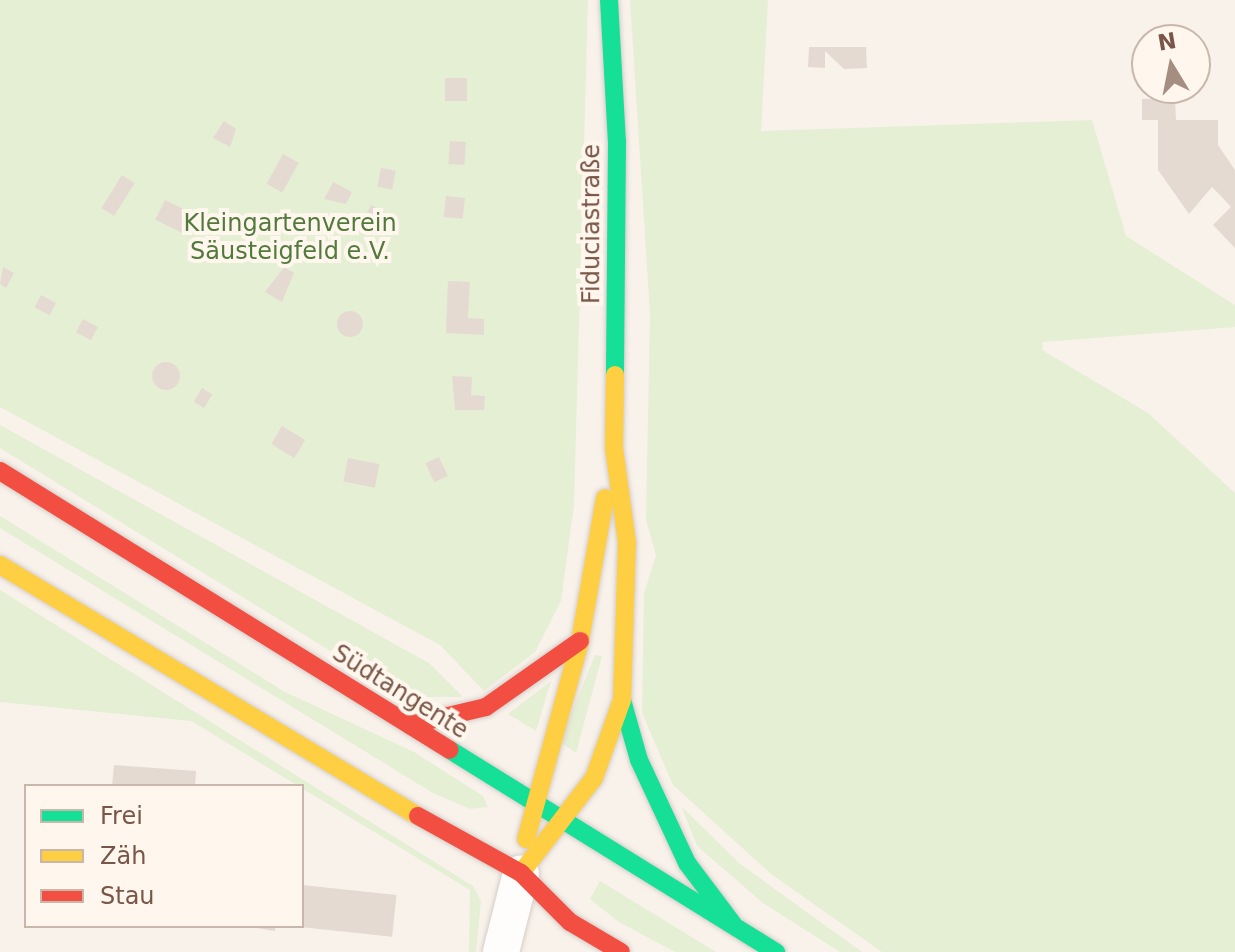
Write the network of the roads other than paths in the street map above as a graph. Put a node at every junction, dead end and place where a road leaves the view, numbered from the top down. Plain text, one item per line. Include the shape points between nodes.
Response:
1 (609, 0) edge
2 (614, 448) junction
3 (0, 471) edge
4 (0, 565) edge
5 (580, 641) junction
6 (622, 700) junction
7 (410, 725) junction
8 (532, 803) junction
9 (565, 823) junction
10 (521, 873) junction
11 (733, 924) junction
12 (501, 952) edge
13 (621, 952) edge
14 (776, 952) edge

1 - 2 main road, Fiduciastraße via 617,142
2 - 5 main road, Fiduciastraße
2 - 6 main road, Fiduciastraße via 627,543
3 - 7 main road, Südtangente
4 - 10 main road via 302,751
5 - 7 main road via 486,707
5 - 8 main road, Fiduciastraße
6 - 9 main road, Fiduciastraße via 599,768
6 - 11 main road via 639,760 687,863
7 - 8 main road, Südtangente
8 - 9 main road, Südtangente
8 - 10 main road, Fiduciastraße
9 - 10 main road, Fiduciastraße
9 - 11 main road, Südtangente
10 - 12 street
10 - 13 main road via 570,922
11 - 14 main road, Südtangente

